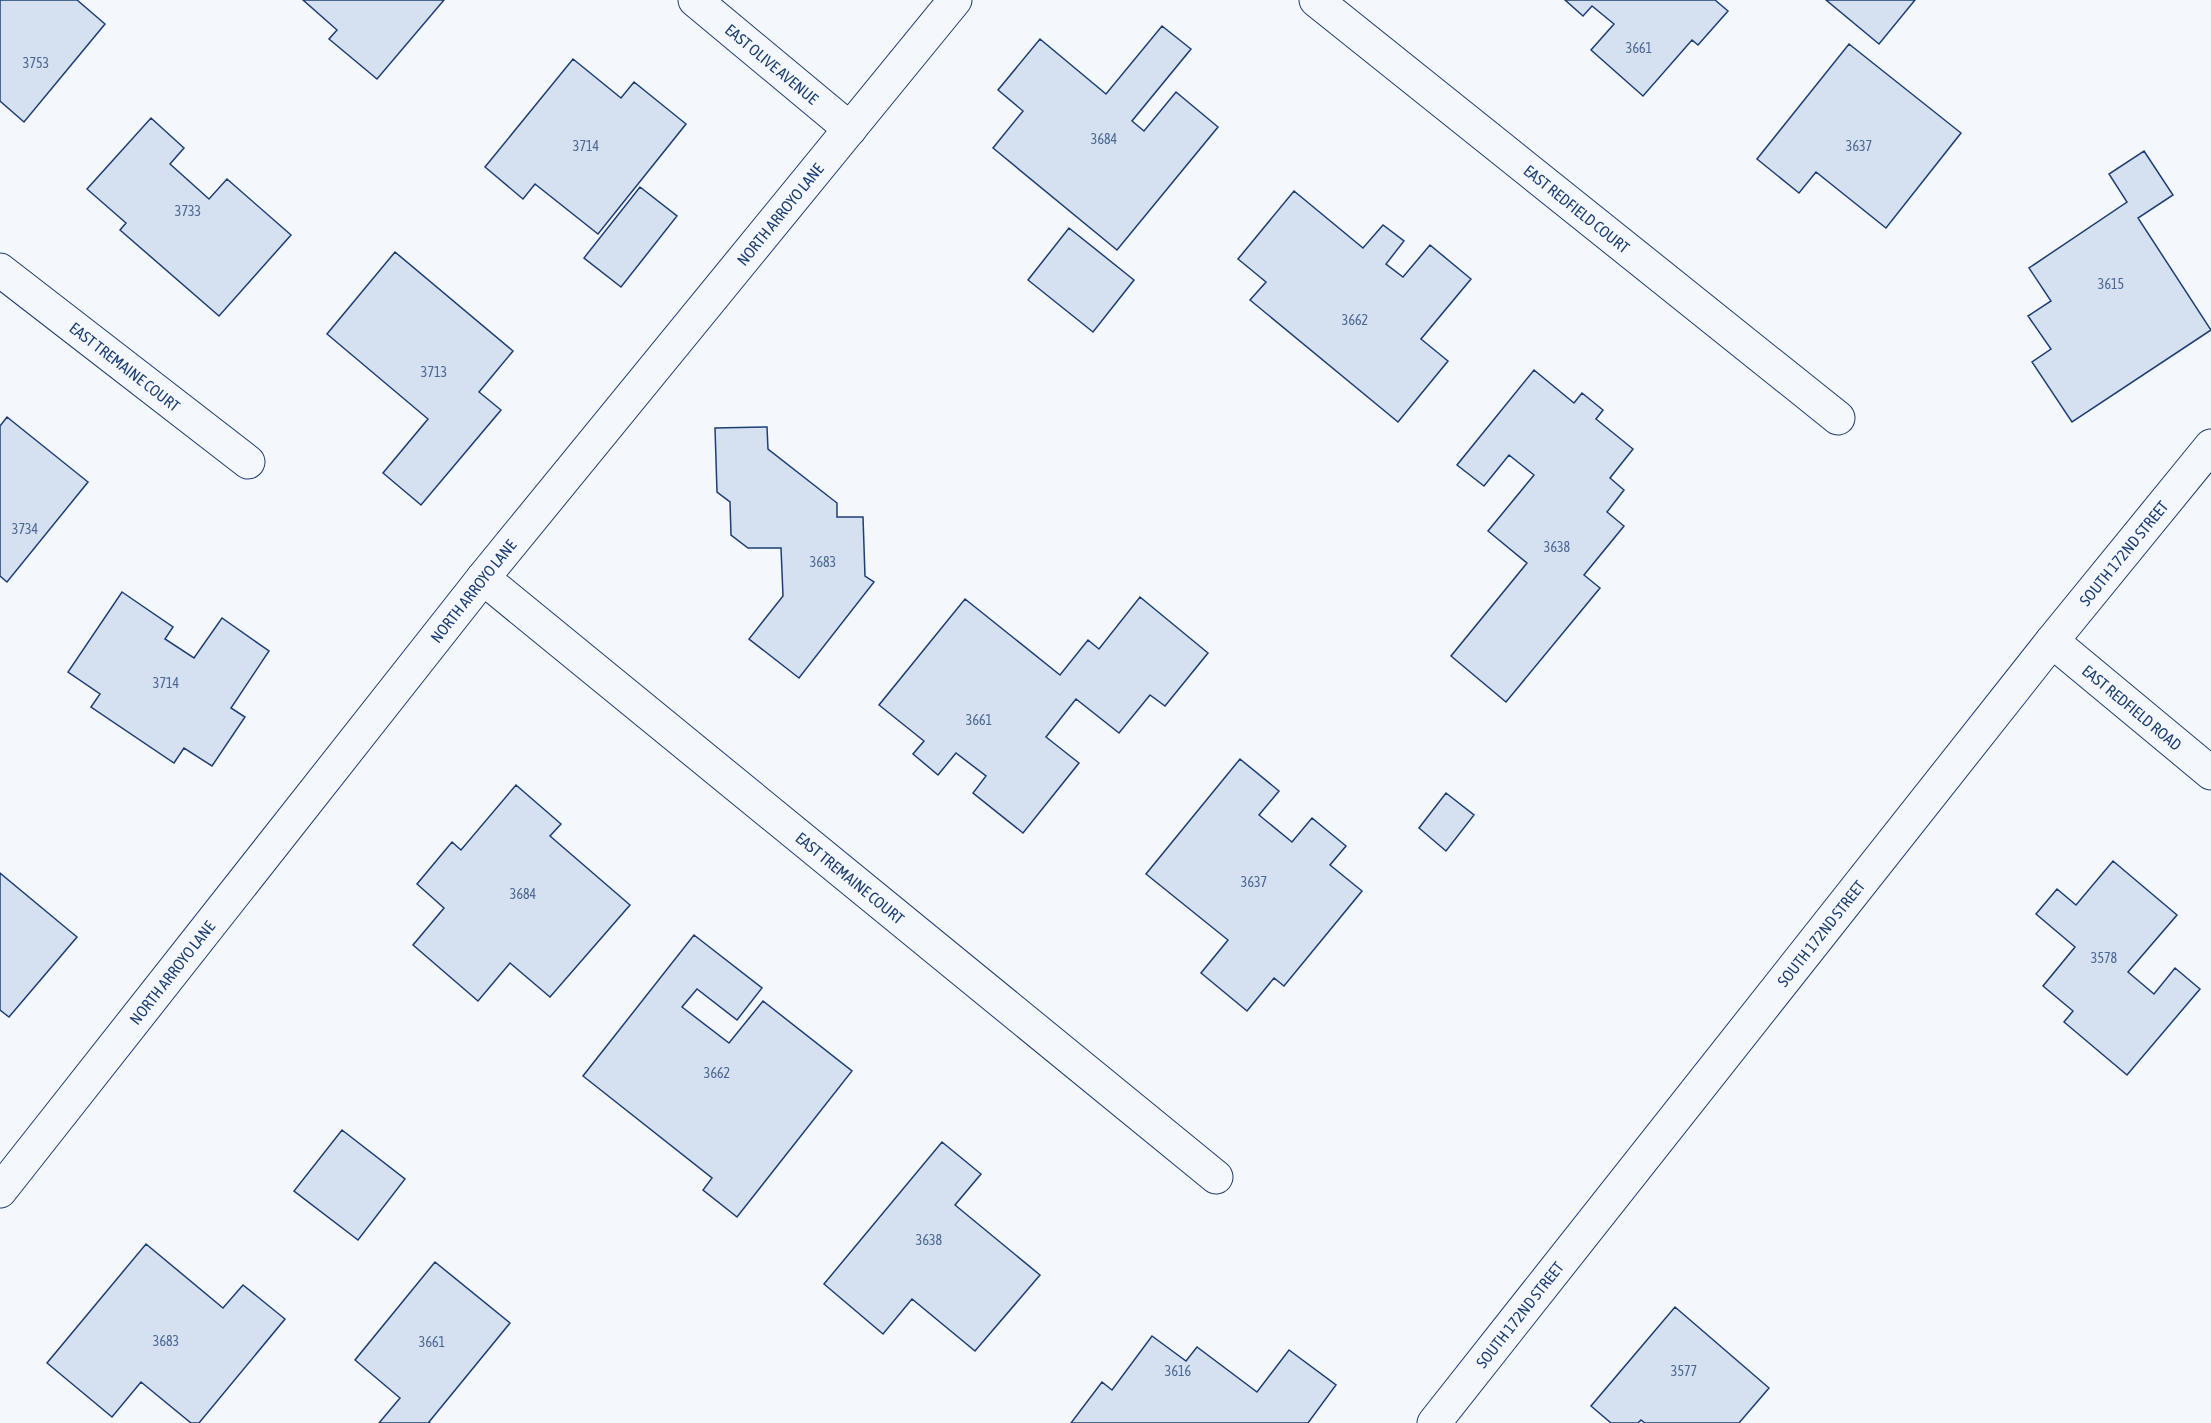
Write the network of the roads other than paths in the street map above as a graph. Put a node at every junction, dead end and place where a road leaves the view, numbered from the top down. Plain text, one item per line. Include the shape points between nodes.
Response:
1 (695, 0) edge
2 (955, 0) edge
3 (1316, 0) edge
4 (850, 129) junction
5 (0, 270) edge
6 (1838, 418) dead end
7 (2211, 446) edge
8 (248, 462) dead end
9 (483, 578) junction
10 (2052, 641) junction
11 (2211, 773) edge
12 (1216, 1177) dead end
13 (2, 1183) edge
14 (1443, 1420) edge

1 - 4 street, EAST OLIVE AVENUE
2 - 4 street, NORTH ARROYO LANE
3 - 6 street, EAST REDFIELD COURT
4 - 9 street, NORTH ARROYO LANE
5 - 8 street, EAST TREMAINE COURT
7 - 10 street, SOUTH 172ND STREET
9 - 12 street, EAST TREMAINE COURT
9 - 13 street, NORTH ARROYO LANE
10 - 11 street, EAST REDFIELD ROAD
10 - 14 street, SOUTH 172ND STREET

